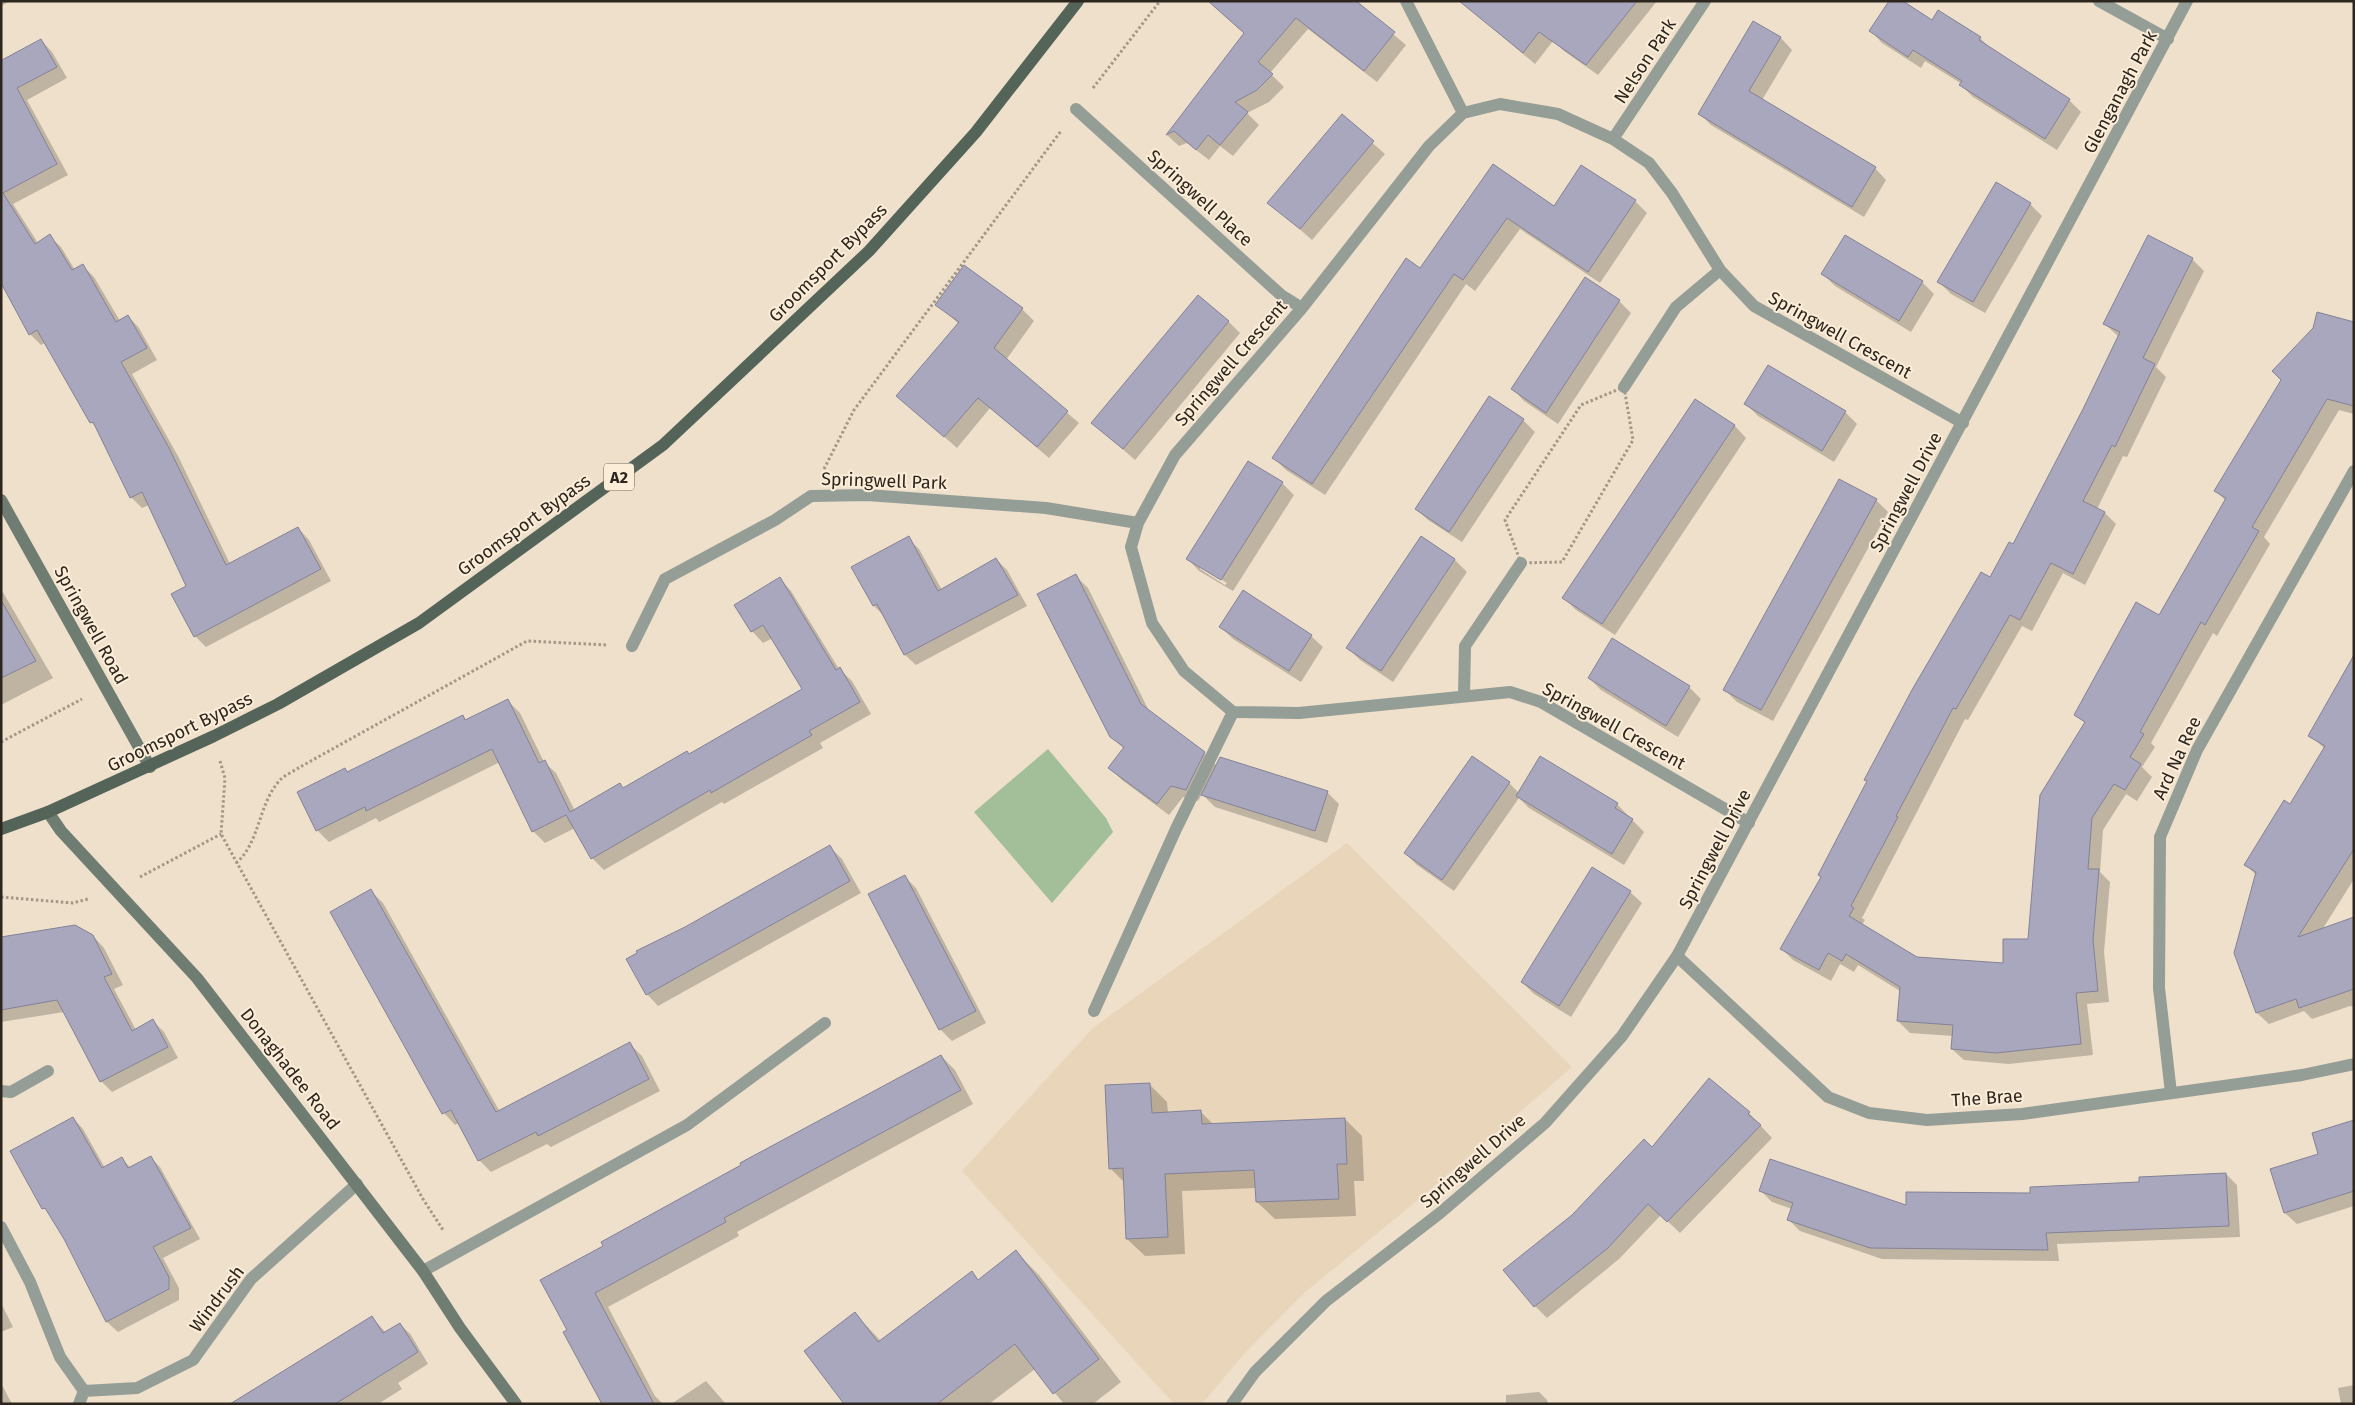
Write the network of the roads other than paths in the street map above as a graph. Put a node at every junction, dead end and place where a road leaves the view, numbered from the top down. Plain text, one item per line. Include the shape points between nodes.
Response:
1 (1078, 1) edge
2 (1406, 1) edge
3 (1705, 1) edge
4 (2099, 1) edge
5 (2188, 1) edge
6 (2168, 39) junction
7 (1076, 109) road end
8 (1463, 114) junction
9 (1613, 139) junction
10 (2083, 198) joint
11 (1720, 270) junction
12 (1302, 308) junction
13 (1624, 387) road end
14 (1963, 423) junction
15 (2354, 471) edge
16 (1, 500) edge
17 (1138, 523) junction
18 (1521, 563) road end
19 (632, 646) road end
20 (1464, 695) junction
21 (1233, 712) junction
22 (150, 767) junction
23 (48, 812) junction
24 (1749, 823) junction
25 (1, 829) edge
26 (1677, 956) junction
27 (1094, 1011) dead end
28 (825, 1023) dead end
29 (2354, 1064) edge
30 (48, 1070) dead end
31 (1, 1091) edge
32 (2171, 1093) junction
33 (357, 1184) junction
34 (1, 1227) edge
35 (422, 1271) junction
36 (84, 1391) junction
37 (79, 1404) edge
38 (516, 1404) edge
39 (1232, 1404) edge

1 - 22 main road, Groomsport Bypass / A2 via 976,132 869,250 663,445 419,622 278,704
2 - 8 street
3 - 9 street, Nelson Park
4 - 6 street
5 - 6 street, Glenganagh Park
6 - 10 street, Glenganagh Park
7 - 12 street, Springwell Place via 1281,295
8 - 9 street, Springwell Crescent via 1500,104 1558,114
8 - 12 street, Springwell Crescent via 1429,146
9 - 11 street, Springwell Crescent via 1649,163 1672,192
10 - 14 street, Springwell Drive
11 - 13 street via 1676,307
11 - 14 street, Springwell Crescent via 1754,306
12 - 17 street, Springwell Crescent via 1175,455
14 - 24 street, Springwell Drive
15 - 32 street, Ard Na Ree via 2197,750 2160,837 2159,988
16 - 22 main road, Springwell Road
17 - 19 street, Springwell Park via 1046,508 867,495 811,496 774,520 665,579
17 - 21 street, Springwell Crescent via 1131,547 1152,622 1184,671
18 - 20 street via 1465,646
20 - 21 street, Springwell Crescent via 1299,713
20 - 24 street, Springwell Crescent via 1510,692 1541,702
21 - 27 street
22 - 23 main road, Groomsport Bypass / A2
23 - 25 main road, A2
23 - 33 main road, Donaghadee Road via 61,832 197,978
24 - 26 street, Springwell Drive
26 - 32 street, The Brae via 1828,1097 1869,1113 1927,1120 2022,1114
26 - 39 street, Springwell Drive via 1622,1036 1544,1123 1440,1213 1326,1301 1255,1372
28 - 35 street via 687,1125
29 - 32 street, The Brae via 2302,1075
30 - 31 street via 11,1092
33 - 35 main road, Donaghadee Road
33 - 36 street, Windrush via 251,1279 193,1360 137,1388
34 - 36 street via 30,1282 60,1357
35 - 38 main road, Donaghadee Road
36 - 37 street

